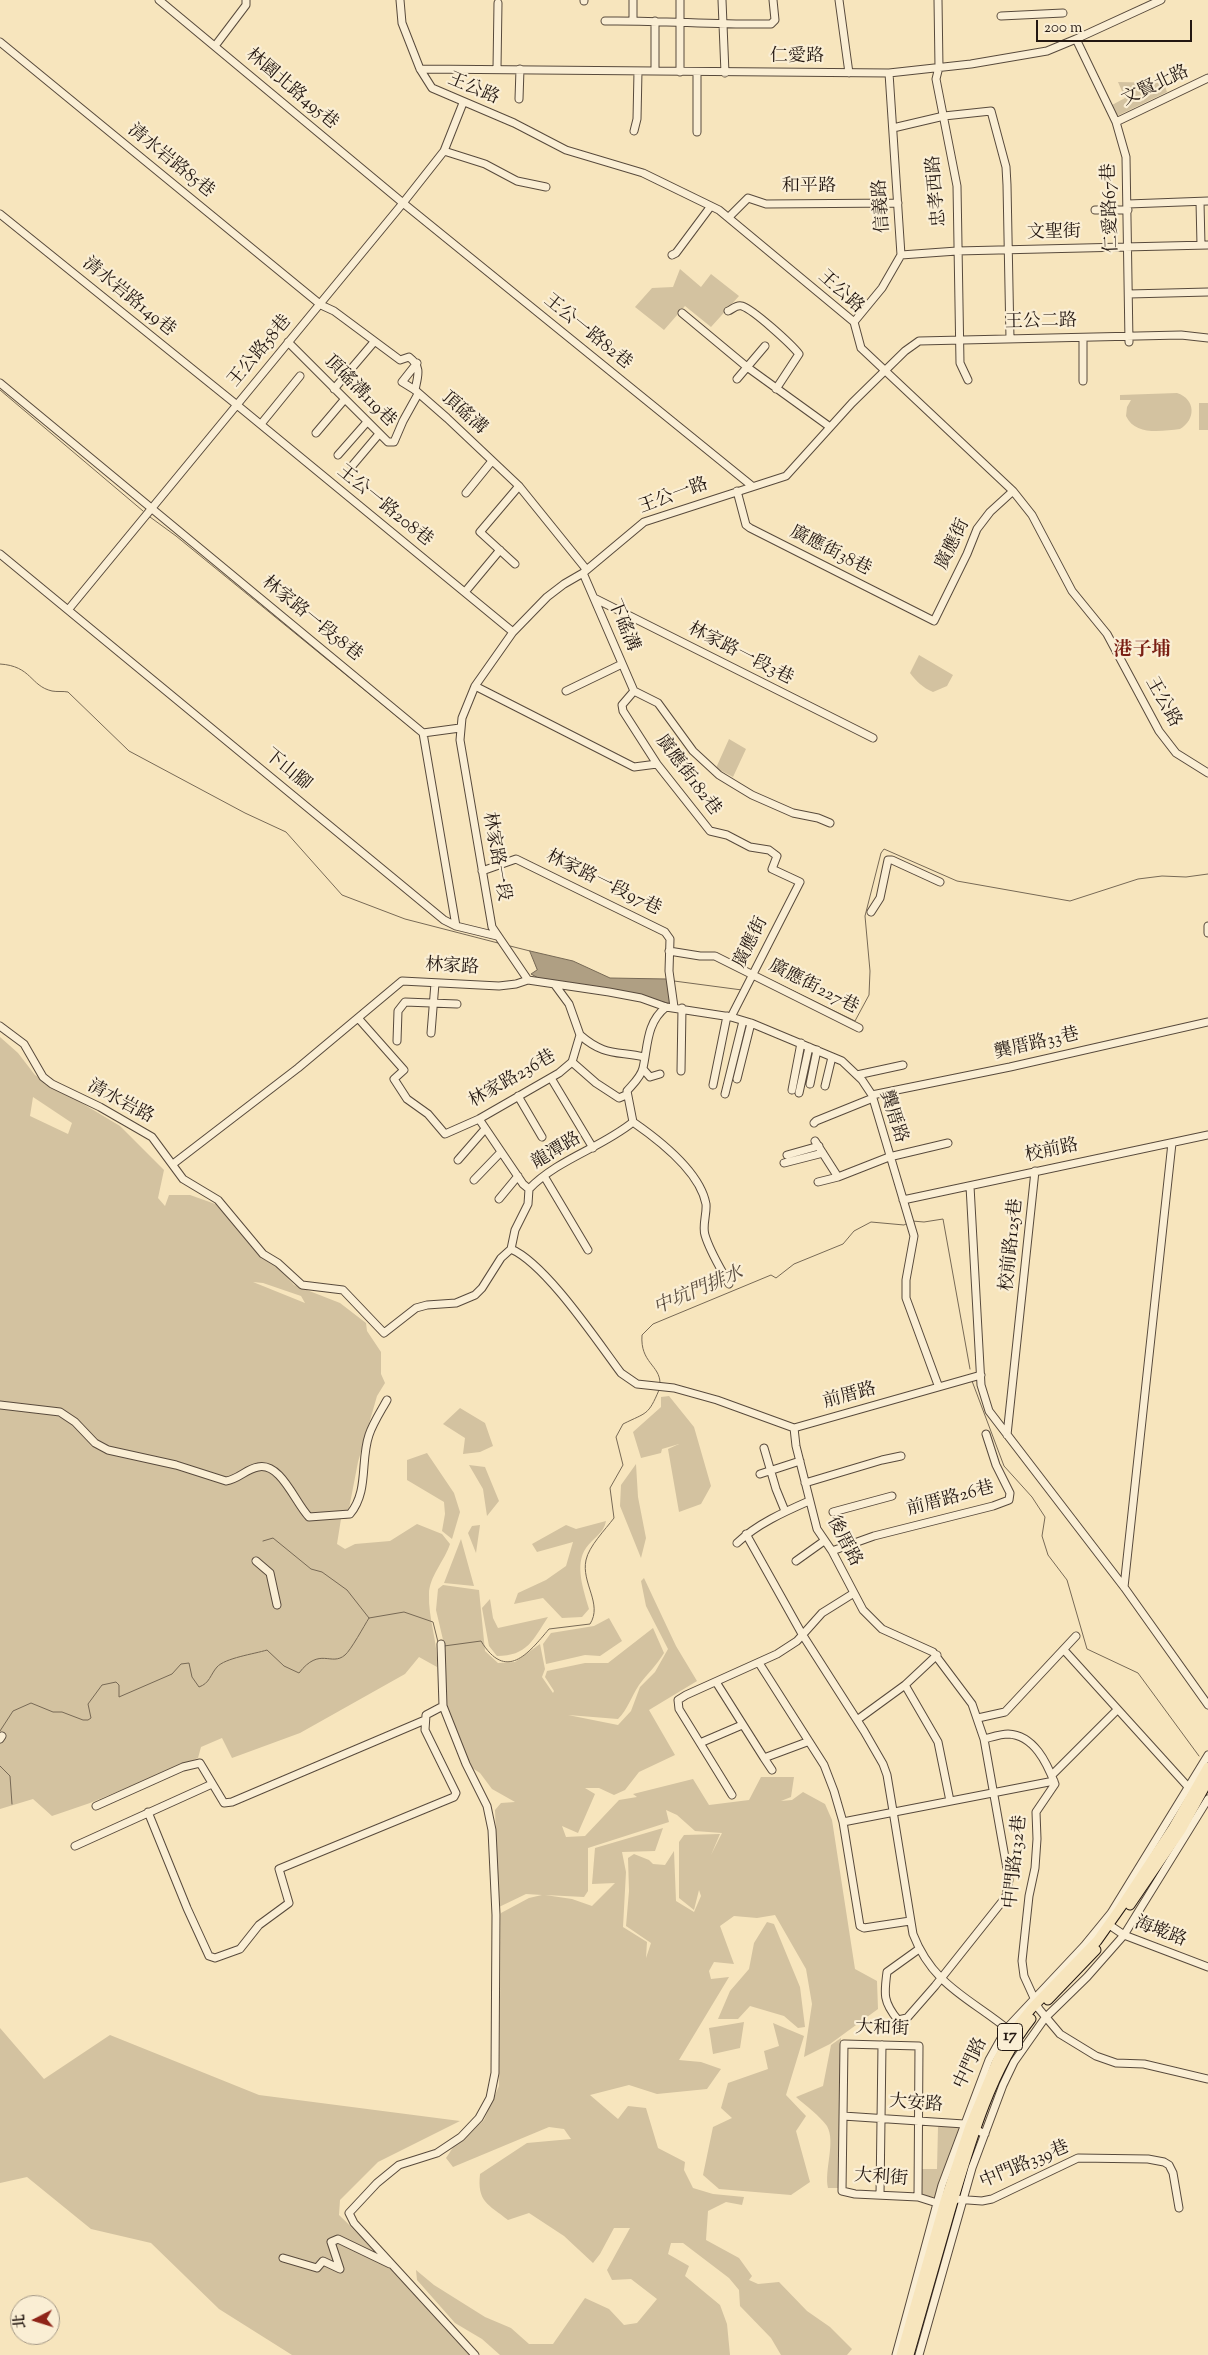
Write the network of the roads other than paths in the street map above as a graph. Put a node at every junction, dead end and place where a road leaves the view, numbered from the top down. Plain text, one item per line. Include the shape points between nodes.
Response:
1 (159, 0) edge
2 (246, 0) edge
3 (400, 0) edge
4 (633, 0) edge
5 (680, 0) edge
6 (722, 0) edge
7 (773, 0) edge
8 (839, 0) edge
9 (938, 0) edge
10 (1161, 0) edge
11 (498, 3) dead end
12 (1063, 12) dead end
13 (1001, 16) dead end
14 (633, 20) junction
15 (605, 21) dead end
16 (655, 21) junction
17 (680, 21) junction
18 (725, 25) junction
19 (1076, 40) junction
20 (0, 42) edge
21 (215, 46) junction
22 (940, 67) junction
23 (497, 68) junction
24 (420, 69) junction
25 (520, 69) junction
26 (638, 71) junction
27 (655, 71) junction
28 (680, 72) junction
29 (697, 72) junction
30 (725, 73) junction
31 (849, 73) junction
32 (889, 73) junction
33 (1208, 78) edge
34 (519, 99) dead end
35 (464, 103) junction
36 (944, 116) junction
37 (1116, 122) junction
38 (893, 128) junction
39 (634, 131) dead end
40 (697, 132) dead end
41 (444, 151) junction
42 (546, 187) dead end
43 (1204, 202) edge
44 (403, 203) junction
45 (898, 203) junction
46 (711, 206) junction
47 (1128, 207) junction
48 (1095, 210) dead end
49 (0, 214) edge
50 (729, 217) junction
51 (1205, 245) edge
52 (1129, 248) junction
53 (1008, 250) junction
54 (957, 251) junction
55 (672, 255) dead end
56 (901, 255) junction
57 (1208, 292) edge
58 (1129, 294) junction
59 (321, 305) junction
60 (728, 311) dead end
61 (682, 313) dead end
62 (854, 322) junction
63 (1083, 338) junction
64 (1208, 338) edge
65 (1010, 339) junction
66 (1129, 339) junction
67 (959, 340) junction
68 (288, 342) junction
69 (374, 342) junction
70 (764, 346) dead end
71 (417, 363) junction
72 (747, 367) junction
73 (885, 370) junction
74 (300, 376) dead end
75 (737, 379) dead end
76 (968, 380) dead end
77 (1083, 381) dead end
78 (0, 383) edge
79 (334, 389) junction
80 (776, 389) junction
81 (416, 392) junction
82 (344, 400) junction
83 (237, 405) junction
84 (367, 422) junction
85 (261, 424) junction
86 (830, 427) junction
87 (316, 433) dead end
88 (379, 434) junction
89 (338, 455) dead end
90 (492, 460) junction
91 (352, 466) dead end
92 (519, 486) junction
93 (752, 486) junction
94 (737, 491) junction
95 (1013, 492) junction
96 (466, 493) dead end
97 (150, 507) junction
98 (500, 550) junction
99 (0, 554) edge
100 (515, 564) dead end
101 (584, 571) junction
102 (465, 592) junction
103 (594, 598) junction
104 (68, 610) junction
105 (934, 621) joint
106 (513, 632) junction
107 (622, 664) junction
108 (475, 686) junction
109 (566, 691) dead end
110 (634, 692) junction
111 (460, 728) junction
112 (423, 733) junction
113 (873, 738) dead end
114 (657, 764) junction
115 (1208, 773) edge
116 (830, 823) dead end
117 (482, 870) junction
118 (800, 882) joint
119 (940, 882) dead end
120 (871, 912) dead end
121 (456, 926) junction
122 (1208, 926) edge
123 (1208, 933) edge
124 (497, 936) junction
125 (669, 951) junction
126 (752, 973) junction
127 (528, 980) junction
128 (435, 983) junction
129 (555, 985) junction
130 (433, 1002) junction
131 (457, 1004) dead end
132 (666, 1007) junction
133 (678, 1008) junction
134 (729, 1017) junction
135 (358, 1018) junction
136 (743, 1021) junction
137 (1208, 1022) edge
138 (751, 1023) junction
139 (0, 1026) edge
140 (859, 1028) dead end
141 (431, 1033) dead end
142 (580, 1034) junction
143 (786, 1037) joint
144 (396, 1041) dead end
145 (801, 1043) junction
146 (809, 1047) junction
147 (817, 1050) junction
148 (644, 1057) junction
149 (832, 1057) junction
150 (572, 1062) junction
151 (903, 1065) dead end
152 (643, 1069) junction
153 (680, 1071) dead end
154 (660, 1074) dead end
155 (857, 1075) junction
156 (551, 1078) junction
157 (737, 1080) dead end
158 (810, 1084) dead end
159 (713, 1085) dead end
160 (825, 1086) dead end
161 (724, 1094) dead end
162 (518, 1096) junction
163 (626, 1096) junction
164 (872, 1097) junction
165 (479, 1119) junction
166 (633, 1122) junction
167 (814, 1123) dead end
168 (485, 1129) junction
169 (1208, 1135) edge
170 (542, 1137) dead end
171 (1172, 1143) junction
172 (948, 1144) dead end
173 (593, 1148) junction
174 (501, 1152) junction
175 (823, 1153) junction
176 (787, 1155) dead end
177 (889, 1157) junction
178 (458, 1160) dead end
179 (784, 1163) dead end
180 (173, 1164) junction
181 (1036, 1171) junction
182 (518, 1176) junction
183 (544, 1176) junction
184 (838, 1178) junction
185 (474, 1180) dead end
186 (818, 1182) dead end
187 (970, 1186) junction
188 (529, 1189) junction
189 (499, 1199) dead end
190 (903, 1200) junction
191 (511, 1249) junction
192 (588, 1250) dead end
193 (729, 1284) dead end
194 (384, 1333) joint
195 (980, 1375) junction
196 (938, 1385) junction
197 (387, 1400) dead end
198 (0, 1404) edge
199 (794, 1428) junction
200 (986, 1434) dead end
201 (1007, 1434) junction
202 (764, 1448) dead end
203 (901, 1456) dead end
204 (800, 1460) junction
205 (770, 1469) junction
206 (760, 1474) dead end
207 (805, 1483) junction
208 (892, 1496) dead end
209 (809, 1501) junction
210 (785, 1511) junction
211 (833, 1512) dead end
212 (746, 1534) junction
213 (824, 1541) junction
214 (737, 1543) dead end
215 (832, 1551) junction
216 (256, 1561) dead end
217 (796, 1561) dead end
218 (1124, 1588) junction
219 (854, 1594) junction
220 (277, 1605) dead end
221 (802, 1634) junction
222 (1076, 1636) dead end
223 (441, 1647) dead end
224 (1064, 1650) junction
225 (937, 1656) junction
226 (759, 1663) junction
227 (716, 1682) junction
228 (905, 1686) junction
229 (1208, 1705) edge
230 (443, 1706) junction
231 (1117, 1710) junction
232 (978, 1718) junction
233 (425, 1720) junction
234 (857, 1720) junction
235 (742, 1725) junction
236 (984, 1739) junction
237 (808, 1742) junction
238 (700, 1744) junction
239 (1208, 1755) edge
240 (764, 1758) junction
241 (1208, 1767) edge
242 (772, 1770) dead end
243 (1053, 1778) junction
244 (1208, 1781) edge
245 (212, 1784) junction
246 (1191, 1790) junction
247 (993, 1792) junction
248 (732, 1795) dead end
249 (1208, 1799) edge
250 (950, 1801) junction
251 (96, 1806) dead end
252 (893, 1811) junction
253 (148, 1812) junction
254 (843, 1822) junction
255 (75, 1846) dead end
256 (910, 1920) junction
257 (1108, 1925) junction
258 (1124, 1935) junction
259 (918, 1949) junction
260 (1208, 1967) edge
261 (941, 1979) junction
262 (1037, 2003) junction
263 (1045, 2018) junction
264 (1009, 2031) junction
265 (882, 2045) junction
266 (1208, 2079) edge
267 (843, 2116) junction
268 (880, 2118) junction
269 (917, 2121) junction
270 (970, 2126) junction
271 (985, 2134) junction
272 (880, 2194) junction
273 (918, 2197) junction
274 (950, 2201) junction
275 (1179, 2208) dead end
276 (283, 2258) dead end
277 (397, 2268) junction
278 (933, 2304) junction
279 (916, 2305) junction
280 (921, 2330) junction
281 (475, 2355) edge
282 (896, 2355) edge
283 (901, 2355) edge
284 (909, 2355) edge
285 (919, 2355) edge

1 - 21 street, 林園北路495巷
2 - 21 street
3 - 24 street, 王公路 via 402,23
4 - 14 street
5 - 17 street
6 - 18 street
7 - 18 street via 774,22
8 - 31 street
9 - 22 street, 忠孝西路
10 - 19 street, 仁愛路
11 - 23 street
12 - 13 street
14 - 15 street
14 - 16 street
16 - 17 street
16 - 27 street
17 - 18 street
17 - 28 street
18 - 30 street
19 - 22 street, 仁愛路 via 1047,51
19 - 37 street, 仁愛路67巷
20 - 59 street, 清水岩路85巷
21 - 44 street, 林園北路495巷
22 - 32 street, 仁愛路
22 - 36 street, 忠孝西路 via 936,79
23 - 24 street, 仁愛路
23 - 25 street, 仁愛路
24 - 35 street, 王公路 via 432,88
25 - 26 street, 仁愛路
25 - 34 street
26 - 27 street, 仁愛路
26 - 39 street via 638,119
27 - 28 street, 仁愛路
28 - 29 street, 仁愛路
29 - 30 street, 仁愛路
29 - 40 street
30 - 31 street, 仁愛路
31 - 32 street, 仁愛路
32 - 38 street, 信義路
33 - 37 street, 文賢北路
35 - 41 street, 王公路58巷
35 - 46 street, 王公路 via 514,123 566,150 643,173
36 - 38 street
36 - 53 street via 991,111 1006,167
36 - 54 street, 忠孝西路 via 956,178
37 - 47 street, 仁愛路67巷 via 1126,157
38 - 45 street, 信義路
41 - 42 street via 485,164 517,181
41 - 44 street, 王公路58巷
43 - 47 street
43 - 51 street
44 - 59 street, 王公路58巷
44 - 93 street, 王公一路82巷
45 - 50 street, 和平路 via 766,204 748,198
45 - 56 street, 信義路
46 - 50 street, 王公路
46 - 55 street
47 - 48 street
47 - 52 street, 仁愛路67巷
49 - 83 street, 清水岩路149巷
50 - 62 street, 王公路
51 - 52 street, 文聖街
52 - 53 street, 文聖街
52 - 58 street, 仁愛路67巷
53 - 54 street, 文聖街
53 - 65 street
54 - 56 street, 文聖街
54 - 67 street, 忠孝西路
56 - 62 street, 信義路 via 882,288
57 - 58 street
58 - 66 street, 仁愛路67巷
59 - 68 street, 王公路58巷
59 - 69 street via 334,311
60 - 80 street via 742,306 800,354
61 - 72 street
62 - 73 street, 王公路 via 862,348
63 - 65 street, 王公二路
63 - 66 street, 王公二路
63 - 77 street
64 - 66 street, 王公二路 via 1181,335
65 - 67 street, 王公二路
67 - 73 street, 王公二路 via 919,341
67 - 76 street, 忠孝西路 via 960,363
68 - 79 street, 頂磘溝119巷
68 - 83 street, 王公路58巷
69 - 71 street via 400,360 409,357
69 - 79 street
70 - 72 street
71 - 81 street, 頂磘溝
71 - 81 street via 402,382
72 - 75 street
72 - 80 street
73 - 86 street, 王公一路
73 - 95 street, 王公路
74 - 85 street
78 - 97 street, 林家路一段58巷
79 - 82 street, 頂磘溝119巷
80 - 86 street
81 - 88 street, 頂磘溝119巷 via 394,442 388,442
81 - 90 street, 頂磘溝
82 - 84 street, 頂磘溝119巷
82 - 87 street
83 - 85 street, 王公一路208巷
83 - 97 street, 王公路58巷
84 - 88 street, 頂磘溝119巷
84 - 89 street
85 - 102 street, 王公一路208巷
86 - 93 street, 王公一路 via 790,472 775,481
88 - 91 street
90 - 92 street, 頂磘溝
90 - 96 street
92 - 98 street via 480,532
92 - 101 street, 頂磘溝
93 - 94 street, 王公一路
94 - 101 street, 王公一路 via 644,522
94 - 105 street, 廣應街38巷 via 746,525 750,528
95 - 105 street, 廣應街 via 990,512 977,529
95 - 115 street, 王公路 via 1032,515 1072,591 1107,634 1166,742 1187,762
97 - 104 street, 王公路58巷
97 - 112 street, 林家路一段58巷
98 - 100 street
98 - 102 street
99 - 104 street
101 - 103 street, 下磘溝
101 - 106 street, 王公一路 via 547,598
102 - 106 street, 王公一路208巷
103 - 107 street, 下磘溝
103 - 113 street, 林家路一段3巷
104 - 121 street, 下山腳 via 444,920
106 - 108 street, 王公一路
107 - 109 street
107 - 110 street, 下磘溝
108 - 111 street, 王公一路
108 - 114 street via 634,767
110 - 114 street, 廣應街182巷 via 622,705 623,711
110 - 116 street via 658,703 693,752 719,775 752,795
111 - 112 street
111 - 117 street, 林家路一段
112 - 121 street
114 - 118 street, 廣應街182巷 via 710,832 728,835 750,847 769,850 777,856 772,868
117 - 124 street, 林家路一段 via 492,927
117 - 125 street, 林家路一段97巷 via 516,859 665,932 670,939
118 - 126 street, 廣應街
119 - 120 street via 888,860 880,898
121 - 124 street, 下山腳
122 - 123 street
124 - 127 street, 林家路一段
125 - 126 street, 廣應街227巷 via 715,956
125 - 133 street, 林家路一段97巷 via 671,981
126 - 134 street, 廣應街
126 - 140 street, 廣應街227巷
127 - 128 street, 林家路 via 499,986
127 - 129 street, 林家路
128 - 130 street
128 - 135 street, 林家路 via 402,981
129 - 132 street, 林家路 via 633,997
129 - 142 street via 569,1004
130 - 131 street
130 - 141 street
130 - 144 street via 412,1000 402,1004 398,1011
132 - 133 street, 林家路
132 - 148 street via 650,1027
133 - 134 street, 林家路
133 - 153 street, 林家路一段97巷
134 - 136 street, 林家路
134 - 159 street, 廣應街
135 - 165 street, 林家路236巷 via 404,1070 394,1079 407,1099 428,1114 446,1134
135 - 180 street, 林家路
136 - 138 street, 林家路
136 - 161 street
137 - 164 street, 龔厝路33巷
138 - 143 street, 林家路
138 - 157 street
139 - 180 street, 清水岩路 via 24,1044 43,1077 152,1137
142 - 148 street via 610,1054
142 - 150 street, 林家路236巷
143 - 145 street, 龔厝路
145 - 146 street, 龔厝路
145 - 146 street via 795,1091
146 - 147 street, 龔厝路
147 - 149 street, 龔厝路
147 - 158 street
148 - 152 street
149 - 155 street, 龔厝路 via 842,1061
149 - 160 street
150 - 156 street, 林家路236巷
150 - 163 street via 607,1091 619,1098
151 - 155 street
152 - 154 street via 650,1077
152 - 163 street
155 - 164 street, 龔厝路
156 - 162 street, 林家路236巷
156 - 173 street
162 - 165 street, 林家路236巷
162 - 170 street
163 - 166 street
164 - 167 street, 龔厝路33巷
164 - 177 street, 龔厝路
165 - 168 street
166 - 173 street, 龍潭路
166 - 193 street via 654,1137 693,1177 702,1192 706,1205 704,1234
168 - 174 street
168 - 178 street
169 - 171 street, 校前路
171 - 181 street, 校前路
171 - 218 street
172 - 177 street
173 - 183 street, 龍潭路
174 - 182 street
174 - 185 street
175 - 176 street via 817,1143
175 - 179 street
175 - 184 street
177 - 184 street
177 - 190 street, 龔厝路
180 - 194 street, 清水岩路 via 183,1180 218,1200 263,1254 302,1285 343,1290
181 - 187 street, 校前路
181 - 201 street, 校前路125巷
182 - 188 street
182 - 189 street
183 - 188 street, 龍潭路
183 - 192 street
184 - 186 street
187 - 190 street, 校前路
187 - 195 street
188 - 191 street, 龍潭路 via 528,1204 515,1230
190 - 196 street, 龔厝路 via 914,1242 905,1293
191 - 194 street, 龍潭路 via 474,1295 456,1303 416,1308
191 - 199 street via 519,1252 555,1288 622,1374 637,1384 717,1400
195 - 196 street, 前厝路
195 - 201 street via 989,1411
196 - 199 street, 前厝路
197 - 198 street via 368,1436 357,1506 350,1514 333,1517 309,1516 301,1509 287,1484 269,1468 257,1466 235,1480 226,1481 182,1466 108,1450 95,1443 60,1412
199 - 204 street, 後厝路
200 - 215 street, 前厝路26巷 via 1010,1493 1009,1500 874,1536
201 - 218 street
202 - 205 street
203 - 207 street
204 - 205 street
204 - 207 street, 後厝路
205 - 206 street
205 - 210 street
207 - 209 street, 後厝路
208 - 211 street
209 - 210 street
209 - 213 street, 後厝路
210 - 212 street
212 - 214 street
212 - 221 street
213 - 215 street, 後厝路
213 - 217 street
215 - 219 street, 後厝路
216 - 220 street via 270,1573
218 - 229 street
219 - 221 street via 822,1612
219 - 225 street, 後厝路 via 863,1610 882,1629
221 - 226 street
221 - 234 street
222 - 224 street
223 - 230 street
224 - 231 street
224 - 232 street via 1004,1712
225 - 228 street
225 - 232 street via 964,1692
226 - 227 street
226 - 237 street
227 - 235 street
227 - 238 street via 678,1700 679,1709
228 - 234 street
228 - 250 street via 938,1742
230 - 233 street via 426,1715
230 - 277 street via 487,1806 492,1830 496,1915 495,2074 490,2098 480,2118 461,2137 437,2153 399,2165 377,2182 349,2213 354,2223
231 - 243 street, 中門路132巷
231 - 246 street
232 - 236 street
233 - 245 street via 232,1802 224,1803
233 - 253 street via 424,1730 456,1793 454,1796 279,1869 289,1903 259,1925 240,1949 215,1958 209,1956 186,1908
234 - 252 street via 887,1775
235 - 238 street
235 - 240 street
236 - 243 street via 1009,1734 1032,1743
236 - 247 street
237 - 240 street
237 - 254 street via 824,1765
238 - 248 street
239 - 246 street, 中門路
240 - 242 street
241 - 246 main road, 中門路 / 17
243 - 247 street
243 - 262 street, 中門路132巷 via 1055,1784 1036,1812 1035,1868 1022,1961 1024,1976
244 - 257 main road, 中門路 / 17 via 1181,1830
245 - 251 street via 200,1763 183,1767
245 - 253 street
246 - 257 main road, 中門路 / 17 via 1174,1828
247 - 250 street
247 - 261 street via 1008,1889 1001,1903
249 - 258 street, 中門路
250 - 252 street
252 - 254 street
252 - 256 street
253 - 255 street
254 - 256 street via 860,1926
256 - 259 street
257 - 258 street, 海墘路
257 - 262 main road, 中門路 / 17 via 1072,1978
258 - 260 street, 海墘路
258 - 263 street, 中門路
259 - 261 street
259 - 261 street via 887,1972 887,2006 898,2020 907,2018
261 - 264 street
262 - 263 street, 中門路132巷
262 - 264 main road, 中門路 / 17
262 - 270 main road, 中門路 / 17
263 - 266 street, 中門路132巷 via 1060,2034 1102,2058
263 - 271 street, 中門路 via 1014,2062
264 - 270 main road, 中門路 / 17
265 - 267 street, 大和街 via 844,2044
265 - 268 street
265 - 269 street, 大和街 via 919,2046
267 - 268 street, 大安路
267 - 272 street, 大利街 via 842,2191
268 - 269 street, 大安路
268 - 272 street
269 - 270 street, 大安路
269 - 273 street
270 - 271 street, 大安路
270 - 274 main road, 中門路 / 17
270 - 274 street, 中門路
271 - 274 street, 中門路
272 - 273 street, 大利街
273 - 274 street, 中門路339巷
274 - 275 street, 中門路339巷 via 992,2199 1070,2161 1094,2157 1164,2162 1173,2173
274 - 278 street, 中門路
274 - 279 main road, 中門路 / 17
274 - 279 street, 中門路
276 - 277 street via 317,2268 323,2261 340,2269 331,2242 338,2239
277 - 281 street
278 - 279 street
278 - 280 street, 中門路
279 - 280 main road, 中門路 / 17
279 - 282 street, 中門路
279 - 283 main road, 中門路 / 17
280 - 284 main road, 中門路 / 17
280 - 285 street, 中門路

